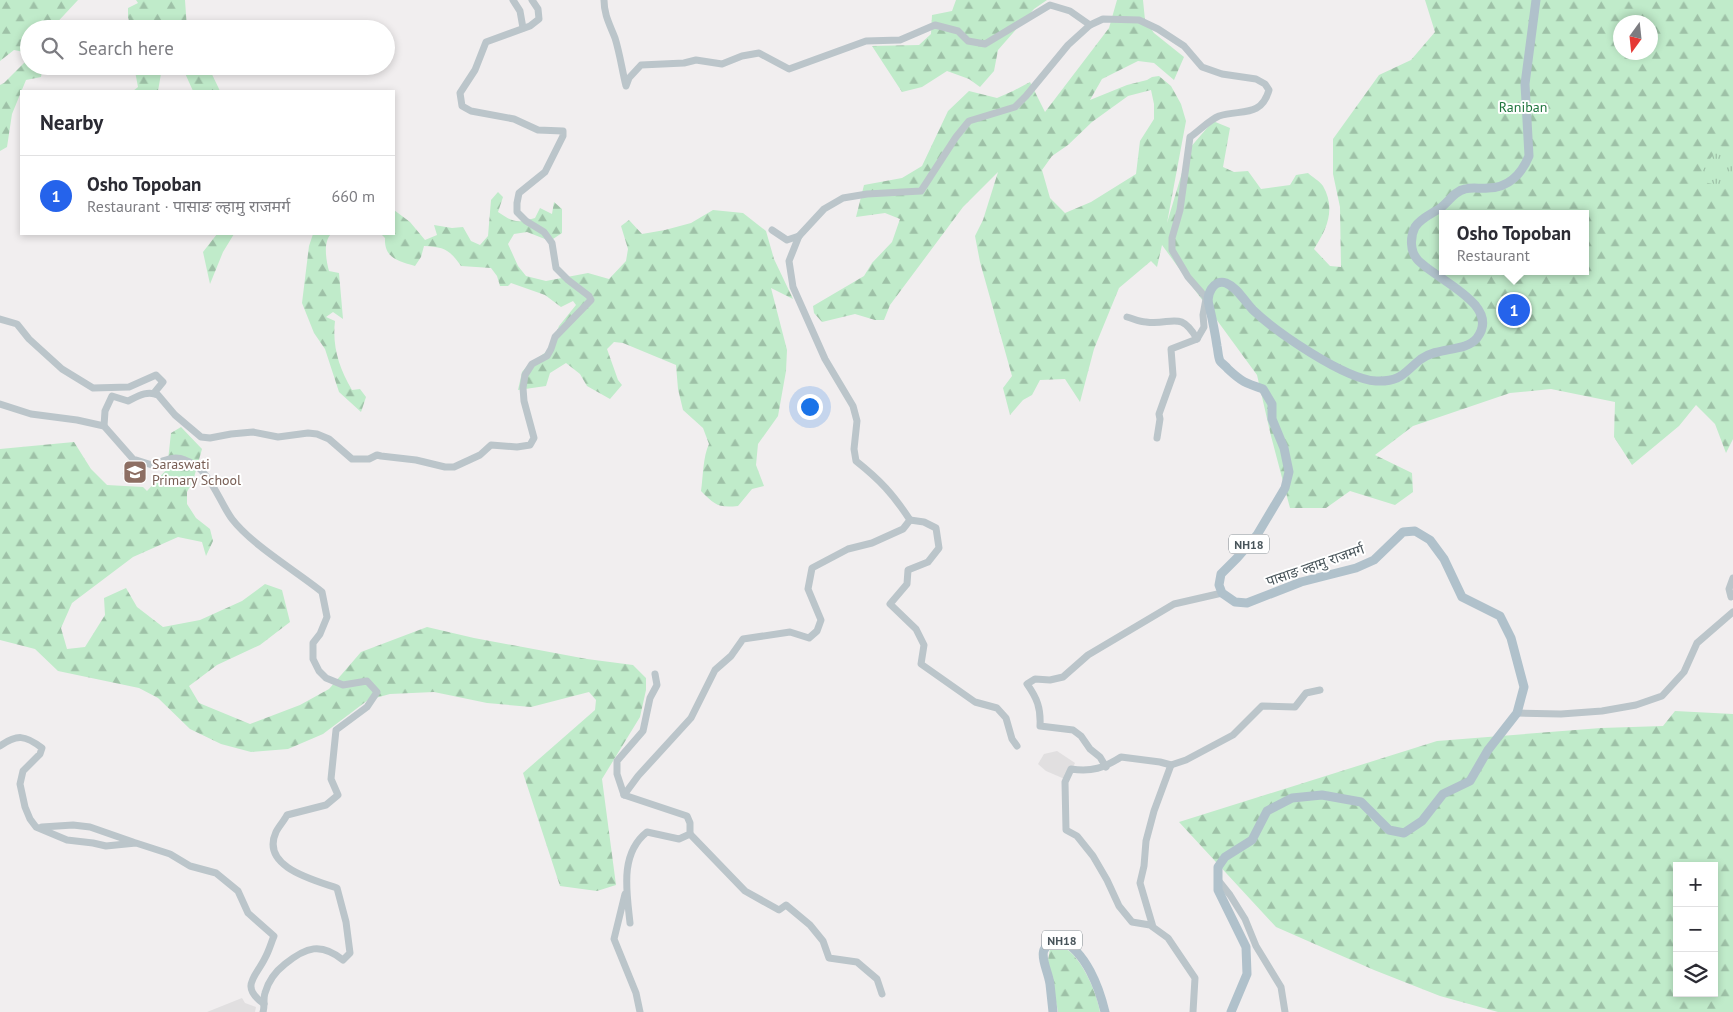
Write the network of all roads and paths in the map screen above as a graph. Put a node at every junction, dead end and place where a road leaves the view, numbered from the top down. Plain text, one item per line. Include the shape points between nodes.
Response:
1 (513, 0) edge
2 (532, 0) edge
3 (604, 0) edge
4 (1536, 0) edge
5 (1090, 25) junction
6 (523, 28) junction
7 (772, 230) dead end
8 (800, 236) junction
9 (1207, 300) junction
10 (1127, 317) dead end
11 (0, 319) edge
12 (1197, 339) junction
13 (154, 394) junction
14 (0, 404) edge
15 (104, 426) junction
16 (1157, 438) dead end
17 (910, 520) junction
18 (1733, 578) edge
19 (1222, 593) junction
20 (1733, 595) edge
21 (1733, 612) edge
22 (655, 674) dead end
23 (1320, 690) dead end
24 (1517, 713) junction
25 (0, 746) edge
26 (1018, 746) dead end
27 (1171, 765) junction
28 (1106, 767) junction
29 (624, 795) junction
30 (36, 827) junction
31 (690, 834) junction
32 (136, 843) junction
33 (1218, 880) junction
34 (627, 889) junction
35 (630, 923) dead end
36 (1153, 927) junction
37 (882, 994) dead end
38 (264, 1004) junction
39 (263, 1012) edge
40 (640, 1012) edge
41 (1053, 1012) edge
42 (1105, 1012) edge
43 (1193, 1012) edge
44 (1231, 1012) edge
45 (1285, 1012) edge

1 - 6 street via 520,11
2 - 6 street via 538,9 539,19
3 - 5 street via 607,22 615,37 626,86 640,65 696,60 722,64 759,53 790,69 866,40 900,40 935,25 958,32 968,41 985,44 1050,5 1070,11
4 - 9 main road via 1525,84 1530,156 1525,166 1500,187 1476,187 1457,193 1416,226 1412,238 1412,250 1418,260 1464,293 1481,314 1482,324 1476,339 1465,346 1426,355 1398,378 1375,381 1332,364 1284,336 1228,284 1216,284
5 - 8 street via 1068,45 1015,107 969,121 921,191 843,198 824,209
5 - 9 street via 1103,19 1139,20 1184,46 1202,67 1256,79 1269,90 1266,101 1257,110 1217,117 1190,137 1172,250
6 - 13 street via 486,42 476,70 460,94 462,106 471,111 514,120 538,130 563,131 545,172 519,193 517,212 544,232 552,243 556,268 590,300 555,336 547,356 532,364 526,375 524,400 534,438 530,445 491,445 480,455 454,467 377,455 369,459 352,459 329,439 317,434 278,437 253,432 201,437
7 - 8 street via 787,240
8 - 17 street via 788,261 793,287 825,359 853,406 857,421 856,461 895,497
9 - 12 street via 1204,327
9 - 19 main road, NH18 via 1220,361 1241,381 1263,389 1272,404 1272,419 1284,448 1289,472 1285,488 1257,535 1221,574 1219,585
10 - 12 street via 1147,323 1177,320 1191,328
11 - 13 street via 17,324 28,339 62,369 93,388 129,387 156,374 164,382
12 - 16 street via 1171,350 1173,375 1159,414
13 - 15 street via 144,393 128,401 112,396 105,411
14 - 15 street via 31,414
15 - 38 street via 133,459 152,465 171,457 186,460 204,472 233,520 258,544 322,592 327,617 313,643 313,659 319,671 326,678 343,685 367,681 377,692 367,707 336,730 331,779 338,795 326,805 287,815 276,833 273,846 275,856 292,872 337,888 350,953 343,960 333,952 310,948 299,952 269,982
17 - 26 street via 936,528 939,548 928,562 908,570 907,584 890,604 916,629 924,645 921,664 974,702 997,708 1006,718 1012,739
17 - 29 street via 903,529 872,543 848,549 812,568 808,588 821,620 817,631 809,638 790,632 743,639 715,670 691,718
18 - 20 street via 1729,589
19 - 24 main road, पासाङ ल्हामु राजमर्ग via 1235,602 1246,603 1301,582 1356,568 1374,560 1403,532 1415,531 1430,540 1444,559 1462,597 1500,616 1511,638 1524,687
19 - 28 street via 1174,604 1088,655 1064,677 1035,679 1027,684 1036,698 1040,726 1073,730
21 - 24 street via 1697,643 1684,672 1662,696 1602,711
22 - 29 street via 657,685 650,698 643,731 617,762
23 - 27 street via 1306,693 1295,707 1262,706 1233,735
24 - 33 main road, पासाङ ल्हामु राजमर्ग via 1488,750 1470,781 1443,794 1422,821 1404,833 1389,830 1362,802 1322,795 1292,798 1267,811 1252,840 1222,860 1218,867
25 - 30 street via 14,737 30,739 42,748 23,771 20,784 25,807
27 - 28 street via 1121,757
27 - 36 street via 1146,841 1140,882
28 - 36 street via 1085,771 1071,769 1065,782 1066,830 1077,836 1093,856 1119,906 1132,922
29 - 31 street via 686,816
30 - 32 street via 90,827
30 - 32 street via 67,840 106,846
31 - 34 street via 680,839 647,832 642,836 631,850
31 - 37 street via 745,891 779,910 786,905 823,941 829,958 857,962 877,979
32 - 38 street via 170,854 190,866 216,873 238,891 248,913 274,936 251,982 255,997
33 - 44 main road via 1218,890 1246,947 1247,974
33 - 45 street via 1245,919 1256,946 1280,987
34 - 35 street
34 - 40 street via 614,939 636,993
36 - 43 street via 1168,938 1195,978
38 - 39 street
41 - 42 main road, NH18 via 1043,952 1049,943 1061,940 1080,953 1100,992

